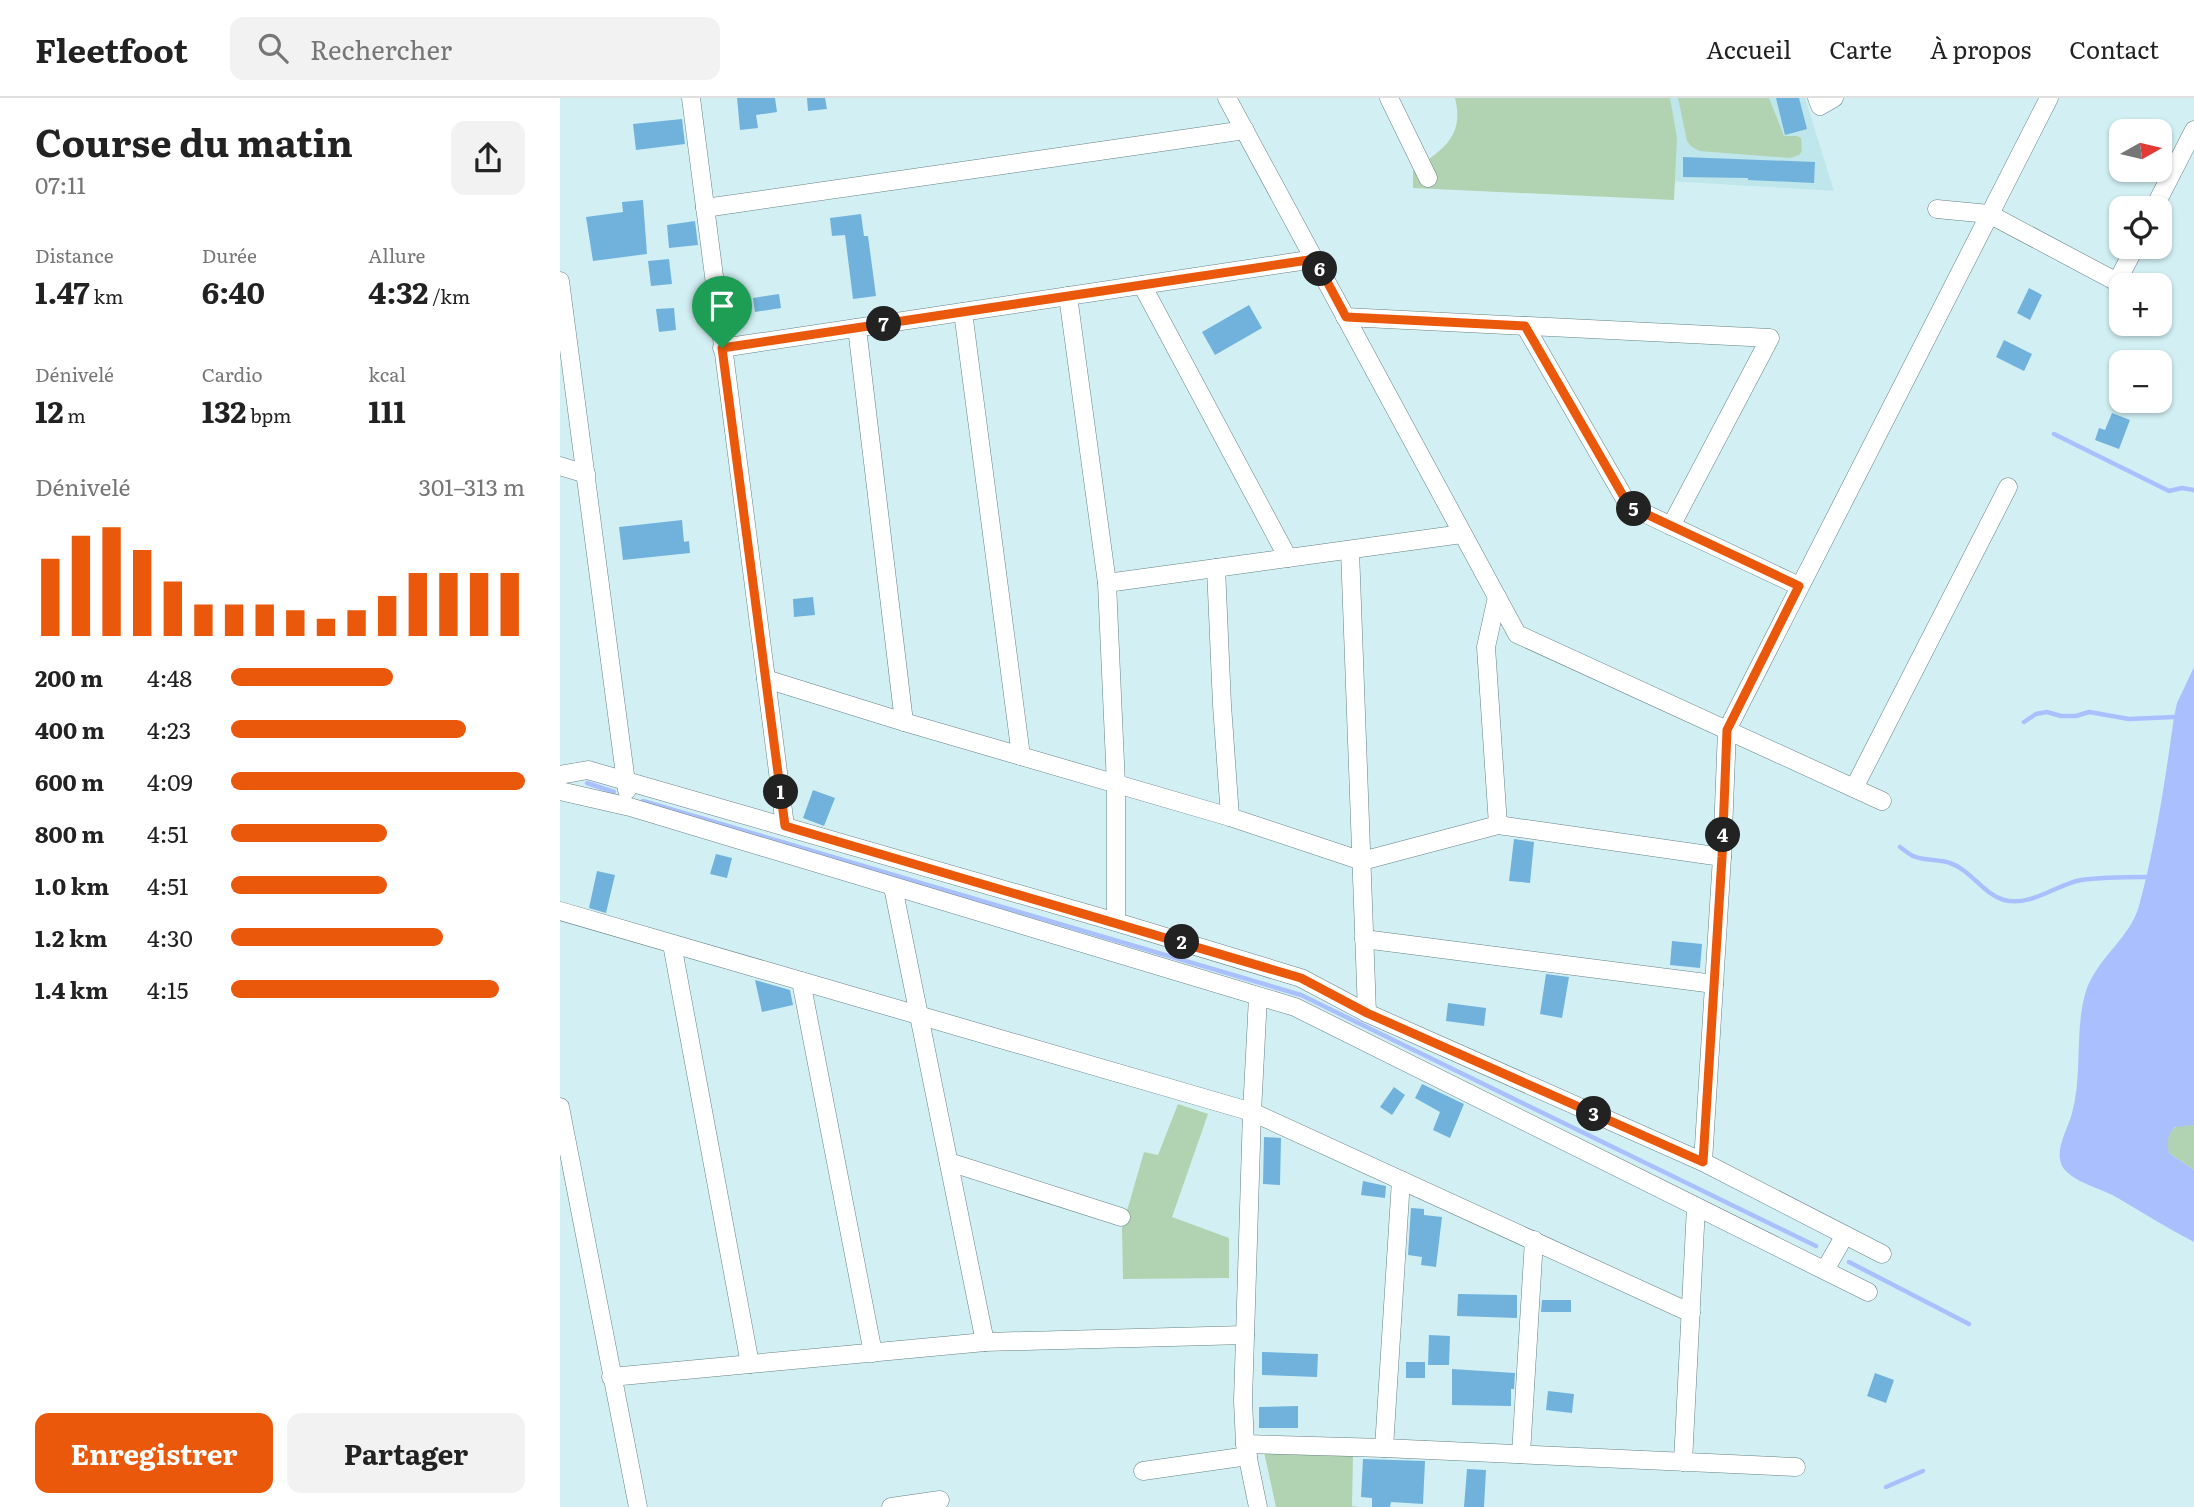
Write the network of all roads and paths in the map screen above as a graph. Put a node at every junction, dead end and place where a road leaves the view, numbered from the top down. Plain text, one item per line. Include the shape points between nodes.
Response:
1 (691, 98) edge
2 (1227, 98) edge
3 (1389, 98) edge
4 (1817, 98) edge
5 (1834, 98) edge
6 (2049, 98) edge
7 (1244, 130) junction
8 (2194, 130) edge
9 (1428, 178) dead end
10 (2160, 196) edge
11 (705, 208) junction
12 (1937, 209) dead end
13 (1989, 214) junction
14 (1315, 259) junction
15 (2129, 259) edge
16 (560, 281) edge
17 (1142, 285) junction
18 (1068, 296) junction
19 (963, 312) junction
20 (1346, 317) junction
21 (1525, 326) junction
22 (857, 328) junction
23 (722, 348) junction
24 (560, 466) edge
25 (586, 474) junction
26 (2008, 487) dead end
27 (1671, 526) junction
28 (1462, 534) junction
29 (1350, 550) junction
30 (1289, 558) junction
31 (1216, 568) junction
32 (1107, 583) junction
33 (1799, 586) junction
34 (1497, 597) junction
35 (766, 679) junction
36 (904, 722) junction
37 (1727, 730) junction
38 (1021, 756) junction
39 (560, 775) edge
40 (625, 781) junction
41 (1116, 785) junction
42 (1854, 788) junction
43 (560, 790) edge
44 (1882, 801) dead end
45 (630, 807) junction
46 (1230, 817) junction
47 (1498, 825) junction
48 (785, 826) junction
49 (1722, 857) junction
50 (1362, 861) junction
51 (893, 887) junction
52 (560, 911) edge
53 (1116, 922) junction
54 (1364, 939) junction
55 (672, 944) junction
56 (801, 981) junction
57 (1714, 984) junction
58 (1258, 997) junction
59 (1367, 1013) junction
60 (919, 1014) junction
61 (560, 1107) edge
62 (1252, 1112) junction
63 (949, 1162) junction
64 (1703, 1162) junction
65 (567, 1180) edge
66 (1401, 1180) junction
67 (1696, 1207) junction
68 (1121, 1217) dead end
69 (1845, 1235) junction
70 (1534, 1240) junction
71 (1882, 1254) dead end
72 (1825, 1270) junction
73 (1868, 1292) dead end
74 (1691, 1313) junction
75 (1245, 1335) junction
76 (985, 1342) junction
77 (873, 1353) junction
78 (750, 1364) junction
79 (611, 1377) junction
80 (1384, 1448) junction
81 (1246, 1450) junction
82 (1521, 1454) junction
83 (1683, 1462) junction
84 (1796, 1467) dead end
85 (1143, 1471) dead end
86 (940, 1500) dead end
87 (638, 1507) edge
88 (891, 1507) edge
89 (1258, 1507) edge

1 - 11 street
2 - 7 street
3 - 9 street
4 - 5 street via 1820,106
6 - 13 street
7 - 11 street
7 - 14 street
8 - 10 street
11 - 23 street
12 - 13 street
13 - 15 street via 2117,282
13 - 33 street
14 - 17 street
14 - 20 street
16 - 25 street
17 - 18 street
17 - 30 street
18 - 19 street
18 - 32 street
19 - 22 street
19 - 38 street
20 - 21 street
20 - 28 street
21 - 27 street via 1629,506
21 - 27 street via 1770,338
22 - 23 street
22 - 36 street
23 - 35 street
24 - 25 street
25 - 40 street
26 - 42 street
27 - 33 street
28 - 29 street
28 - 34 street
29 - 30 street
29 - 50 street
30 - 31 street
31 - 32 street
31 - 46 street
32 - 41 street
33 - 37 street
34 - 37 street via 1517,634
34 - 47 street via 1486,647
35 - 36 street
35 - 48 street
36 - 38 street
37 - 42 street
37 - 49 street
38 - 41 street
39 - 40 street via 588,770
40 - 45 street
40 - 48 street
41 - 46 street
41 - 53 street
42 - 44 street
43 - 45 street
45 - 51 street
46 - 50 street
47 - 49 street
47 - 50 street
48 - 53 street
49 - 57 street
50 - 54 street
51 - 58 street
51 - 60 street
52 - 55 street
53 - 59 street via 1301,978
54 - 57 street
54 - 59 street
55 - 56 street
55 - 78 street
56 - 60 street
56 - 77 street
57 - 64 street
58 - 62 street
58 - 67 street via 1295,1007
59 - 64 street
60 - 62 street
60 - 63 street
61 - 65 street
62 - 66 street
62 - 75 street
63 - 68 street
63 - 76 street
64 - 69 street
65 - 79 street
66 - 70 street
66 - 80 street
67 - 72 street
67 - 74 street
69 - 71 street
69 - 72 street
70 - 74 street
70 - 82 street
72 - 73 street
74 - 83 street
75 - 76 street
75 - 81 street
76 - 77 street
77 - 78 street
78 - 79 street
79 - 87 street
80 - 81 street
80 - 82 street
81 - 85 street
81 - 89 street
82 - 83 street
83 - 84 street
86 - 88 street

